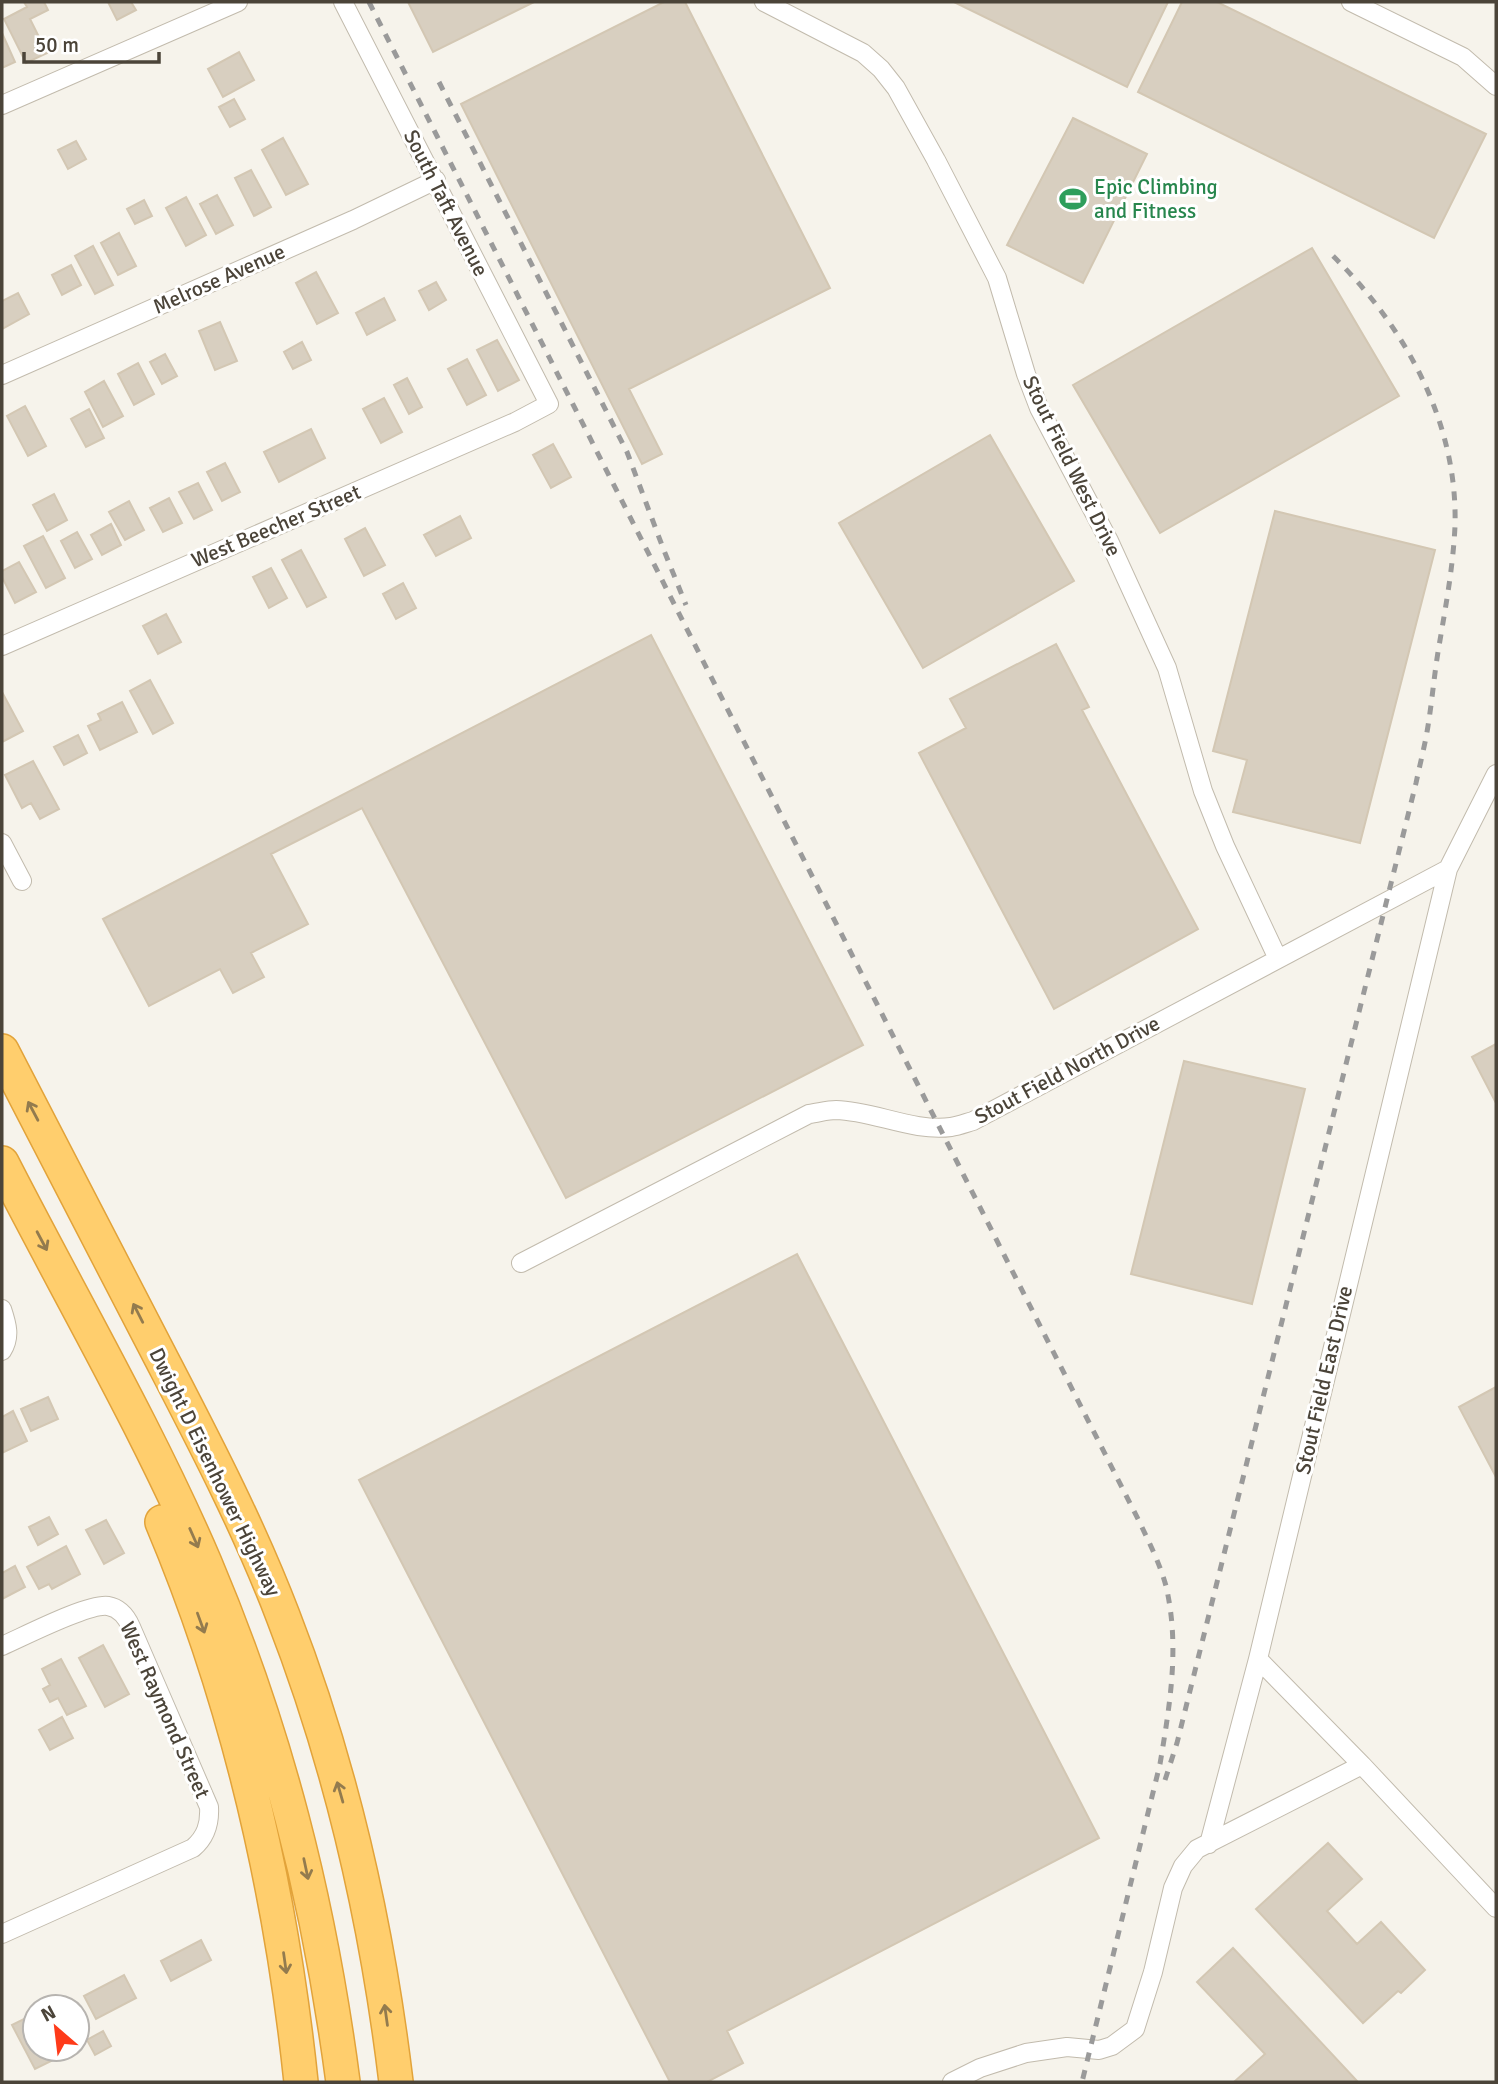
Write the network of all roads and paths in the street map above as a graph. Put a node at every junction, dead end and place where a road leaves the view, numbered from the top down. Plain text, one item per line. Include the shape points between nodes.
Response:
1 (238, 2) edge
2 (343, 2) edge
3 (764, 2) edge
4 (1352, 2) edge
5 (1496, 86) edge
6 (2, 105) edge
7 (436, 180) junction
8 (2, 375) edge
9 (549, 404) joint
10 (2, 646) edge
11 (1496, 774) edge
12 (2, 843) edge
13 (1448, 869) junction
14 (22, 881) dead end
15 (1278, 958) junction
16 (2, 1051) edge
17 (2, 1163) edge
18 (521, 1263) dead end
19 (2, 1309) edge
20 (86, 1324) junction
21 (2, 1350) edge
22 (2, 1646) edge
23 (1258, 1659) junction
24 (1362, 1765) junction
25 (1209, 1844) junction
26 (1496, 1908) edge
27 (2, 1934) edge
28 (301, 2082) edge
29 (343, 2082) edge
30 (396, 2082) edge
31 (952, 2082) edge

1 - 6 street
2 - 7 street, South Taft Avenue
3 - 15 street, Stout Field West Drive via 863,53 881,69 936,160 997,278 1043,416 1114,551 1167,668 1203,790
4 - 5 street via 1463,57
7 - 8 street, Melrose Avenue
7 - 9 street, South Taft Avenue
9 - 10 street, West Beecher Street
11 - 13 street, Stout Field East Drive
12 - 14 street
13 - 15 street, Stout Field North Drive
13 - 23 street, Stout Field East Drive
15 - 18 street, Stout Field North Drive via 973,1121 940,1127 853,1111 809,1114
30 -> 16 highway, Dwight D Eisenhower Highway via 380,1970 349,1825 283,1616 220,1472
17 -> 20 highway
19 - 21 street via 8,1331
20 -> 28 highway via 191,1593 232,1718 284,1951
20 -> 29 highway via 188,1526 263,1717 305,1866
22 - 27 street, West Raymond Street via 100,1606 119,1611 128,1619 209,1807 205,1835 193,1848
23 - 24 street
23 - 25 street, Stout Field East Drive
24 - 25 street
24 - 26 street
25 - 31 street via 1194,1852 1173,1888 1135,2029 1099,2050 1067,2047 1026,2053

